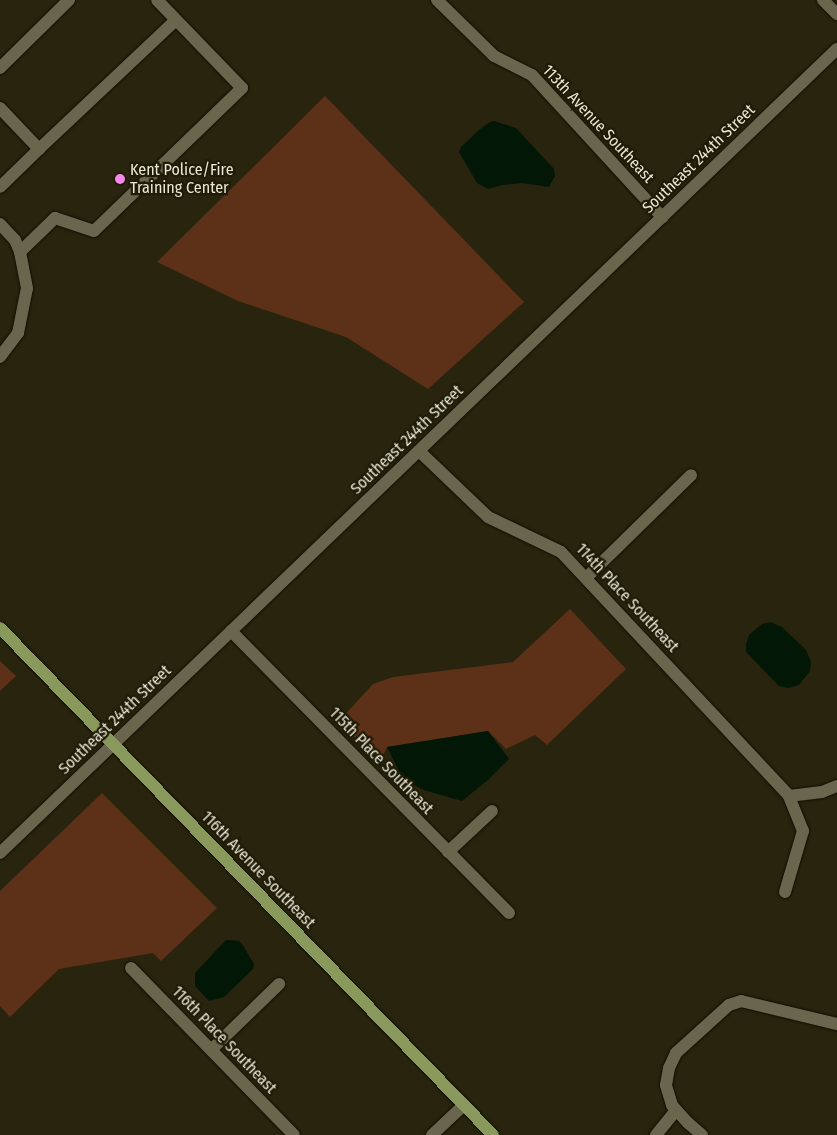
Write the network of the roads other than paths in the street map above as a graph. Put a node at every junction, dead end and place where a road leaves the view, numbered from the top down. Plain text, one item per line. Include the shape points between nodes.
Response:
1 (70, 0) edge
2 (157, 0) edge
3 (438, 0) edge
4 (824, 0) edge
5 (837, 14) edge
6 (176, 20) junction
7 (837, 49) edge
8 (0, 68) edge
9 (0, 108) edge
10 (39, 149) junction
11 (0, 187) edge
12 (662, 217) junction
13 (0, 224) edge
14 (20, 252) junction
15 (0, 357) edge
16 (419, 451) junction
17 (691, 475) dead end
18 (586, 578) junction
19 (0, 628) edge
20 (231, 631) junction
21 (113, 745) junction
22 (837, 786) edge
23 (789, 796) junction
24 (492, 811) dead end
25 (448, 852) junction
26 (0, 853) edge
27 (784, 892) dead end
28 (508, 913) dead end
29 (132, 968) dead end
30 (279, 984) dead end
31 (837, 1024) edge
32 (212, 1050) junction
33 (464, 1105) junction
34 (676, 1110) junction
35 (294, 1135) edge
36 (432, 1135) edge
37 (494, 1135) edge
38 (656, 1135) edge
39 (702, 1135) edge

1 - 8 street
2 - 6 street
3 - 12 street, 113th Avenue Southeast via 494,56 532,75
4 - 5 street
6 - 10 street
6 - 14 street via 242,88 94,231 55,218
7 - 12 street, Southeast 244th Street
9 - 10 street
10 - 11 street
12 - 16 street, Southeast 244th Street
13 - 14 street via 15,240
14 - 15 street via 27,288 23,314 18,334
16 - 18 street, 114th Place Southeast via 488,517 562,552
16 - 20 street, Southeast 244th Street
17 - 18 street
18 - 23 street, 114th Place Southeast
19 - 21 main road, 116th Avenue Southeast
20 - 21 street, Southeast 244th Street
20 - 25 street, 115th Place Southeast
21 - 26 street, Southeast 244th Street
21 - 33 main road, 116th Avenue Southeast
22 - 23 street via 822,792
23 - 27 street via 803,831
24 - 25 street
25 - 28 street, 115th Place Southeast
29 - 32 street, 116th Place Southeast
30 - 32 street
31 - 34 street via 741,1001 729,1005 676,1054 666,1085
32 - 35 street, 116th Place Southeast
33 - 36 street
33 - 37 main road, 116th Avenue Southeast
34 - 38 street
34 - 39 street

